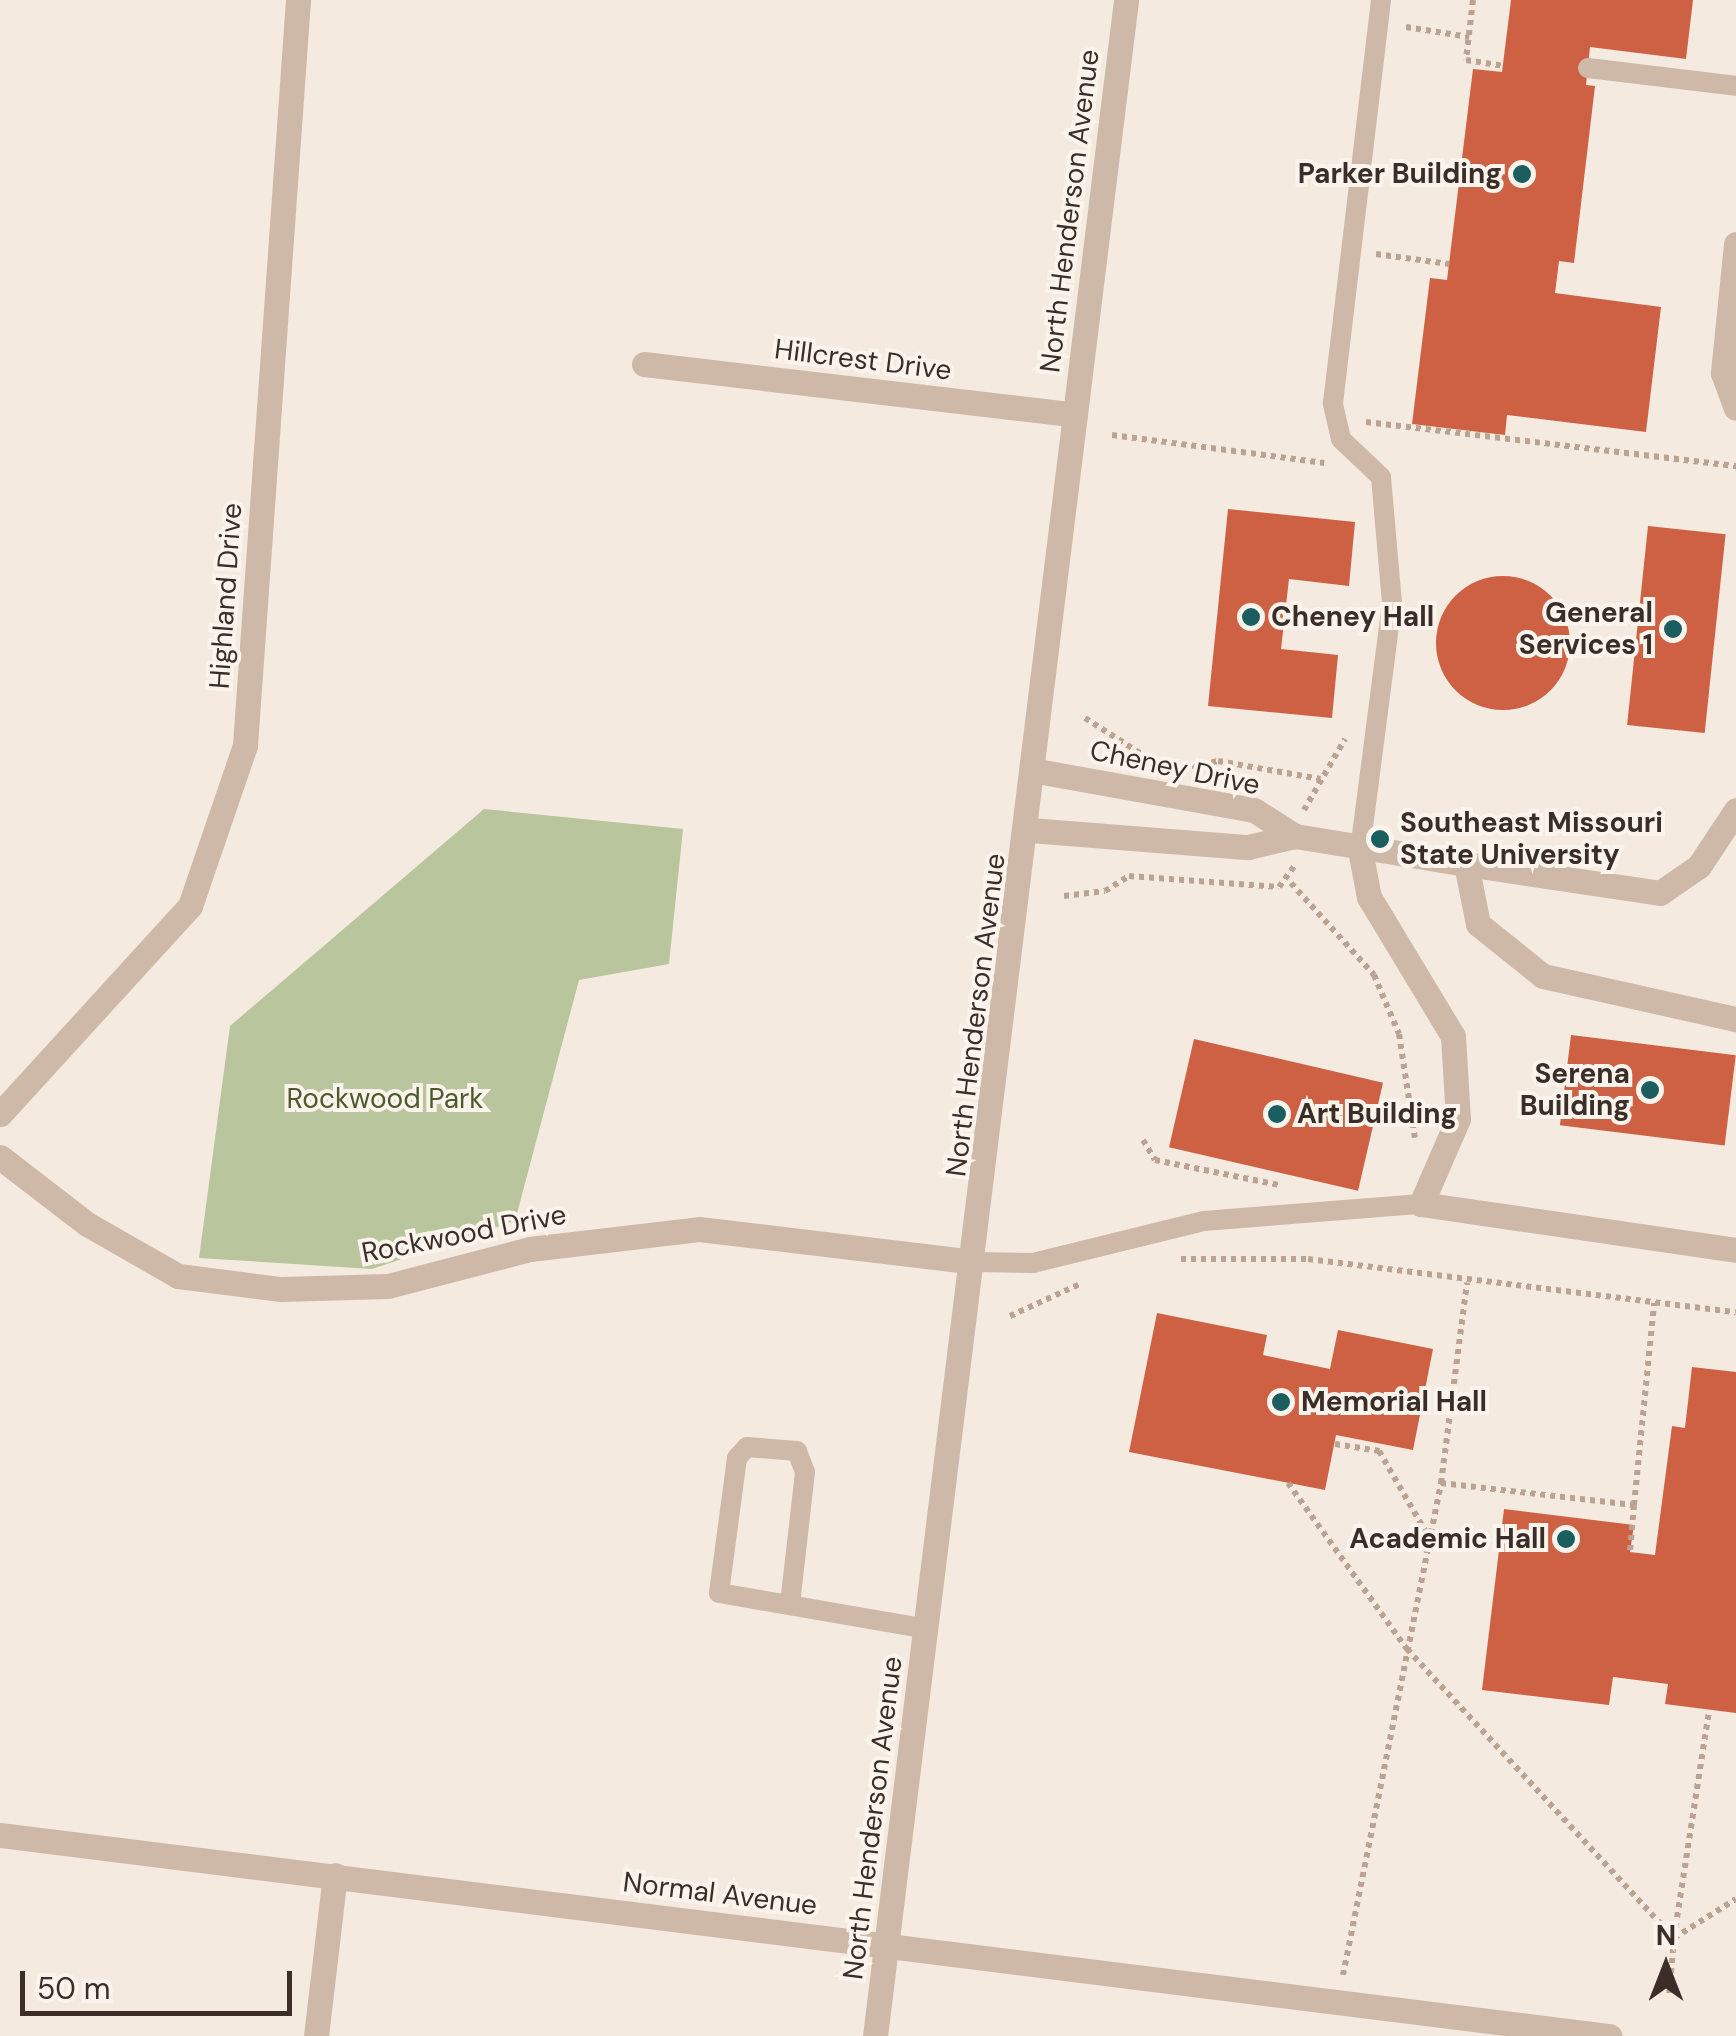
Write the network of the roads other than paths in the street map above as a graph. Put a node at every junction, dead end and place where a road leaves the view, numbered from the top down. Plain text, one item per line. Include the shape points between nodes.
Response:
1 (298, 0) edge
2 (1126, 0) edge
3 (1381, 0) edge
4 (1588, 68) dead end
5 (1736, 86) edge
6 (1736, 244) edge
7 (644, 364) dead end
8 (1736, 408) edge
9 (1075, 415) junction
10 (1037, 771) junction
11 (1736, 810) edge
12 (1030, 830) junction
13 (1297, 837) junction
14 (1360, 850) junction
15 (1466, 864) junction
16 (1736, 1020) edge
17 (0, 1114) edge
18 (0, 1157) edge
19 (1421, 1204) junction
20 (1736, 1250) edge
21 (974, 1262) junction
22 (790, 1604) junction
23 (928, 1629) junction
24 (0, 1834) edge
25 (335, 1875) junction
26 (887, 1945) junction
27 (316, 2036) edge
28 (874, 2036) edge
29 (1610, 2036) edge

1 - 17 street, Highland Drive via 245,745 190,906
2 - 9 street, North Henderson Avenue
3 - 14 lane via 1336,416 1341,439 1380,477 1392,602
4 - 5 lane
6 - 8 street via 1723,374
7 - 9 street, Hillcrest Drive
9 - 10 street, North Henderson Avenue
10 - 12 street, North Henderson Avenue
10 - 13 street, Cheney Drive via 1254,810
11 - 15 street, Cheney Drive via 1698,866 1660,894
12 - 13 street, Cheney Drive via 1248,847
12 - 21 street, North Henderson Avenue
13 - 14 street, Cheney Drive
14 - 15 street, Cheney Drive
14 - 19 street via 1370,897 1453,1036 1458,1120
15 - 16 street via 1478,924 1543,976
18 - 21 street, Rockwood Drive via 87,1224 178,1276 281,1288 388,1286 530,1249 700,1229
19 - 20 street
19 - 21 lane via 1204,1221 1033,1263
21 - 23 street, North Henderson Avenue
22 - 22 lane via 719,1594 737,1458 748,1447 797,1451 806,1472
22 - 23 lane
23 - 26 street, North Henderson Avenue
24 - 25 street, Normal Avenue
25 - 26 street, Normal Avenue
25 - 27 street
26 - 28 street, North Henderson Avenue
26 - 29 street, Normal Avenue

